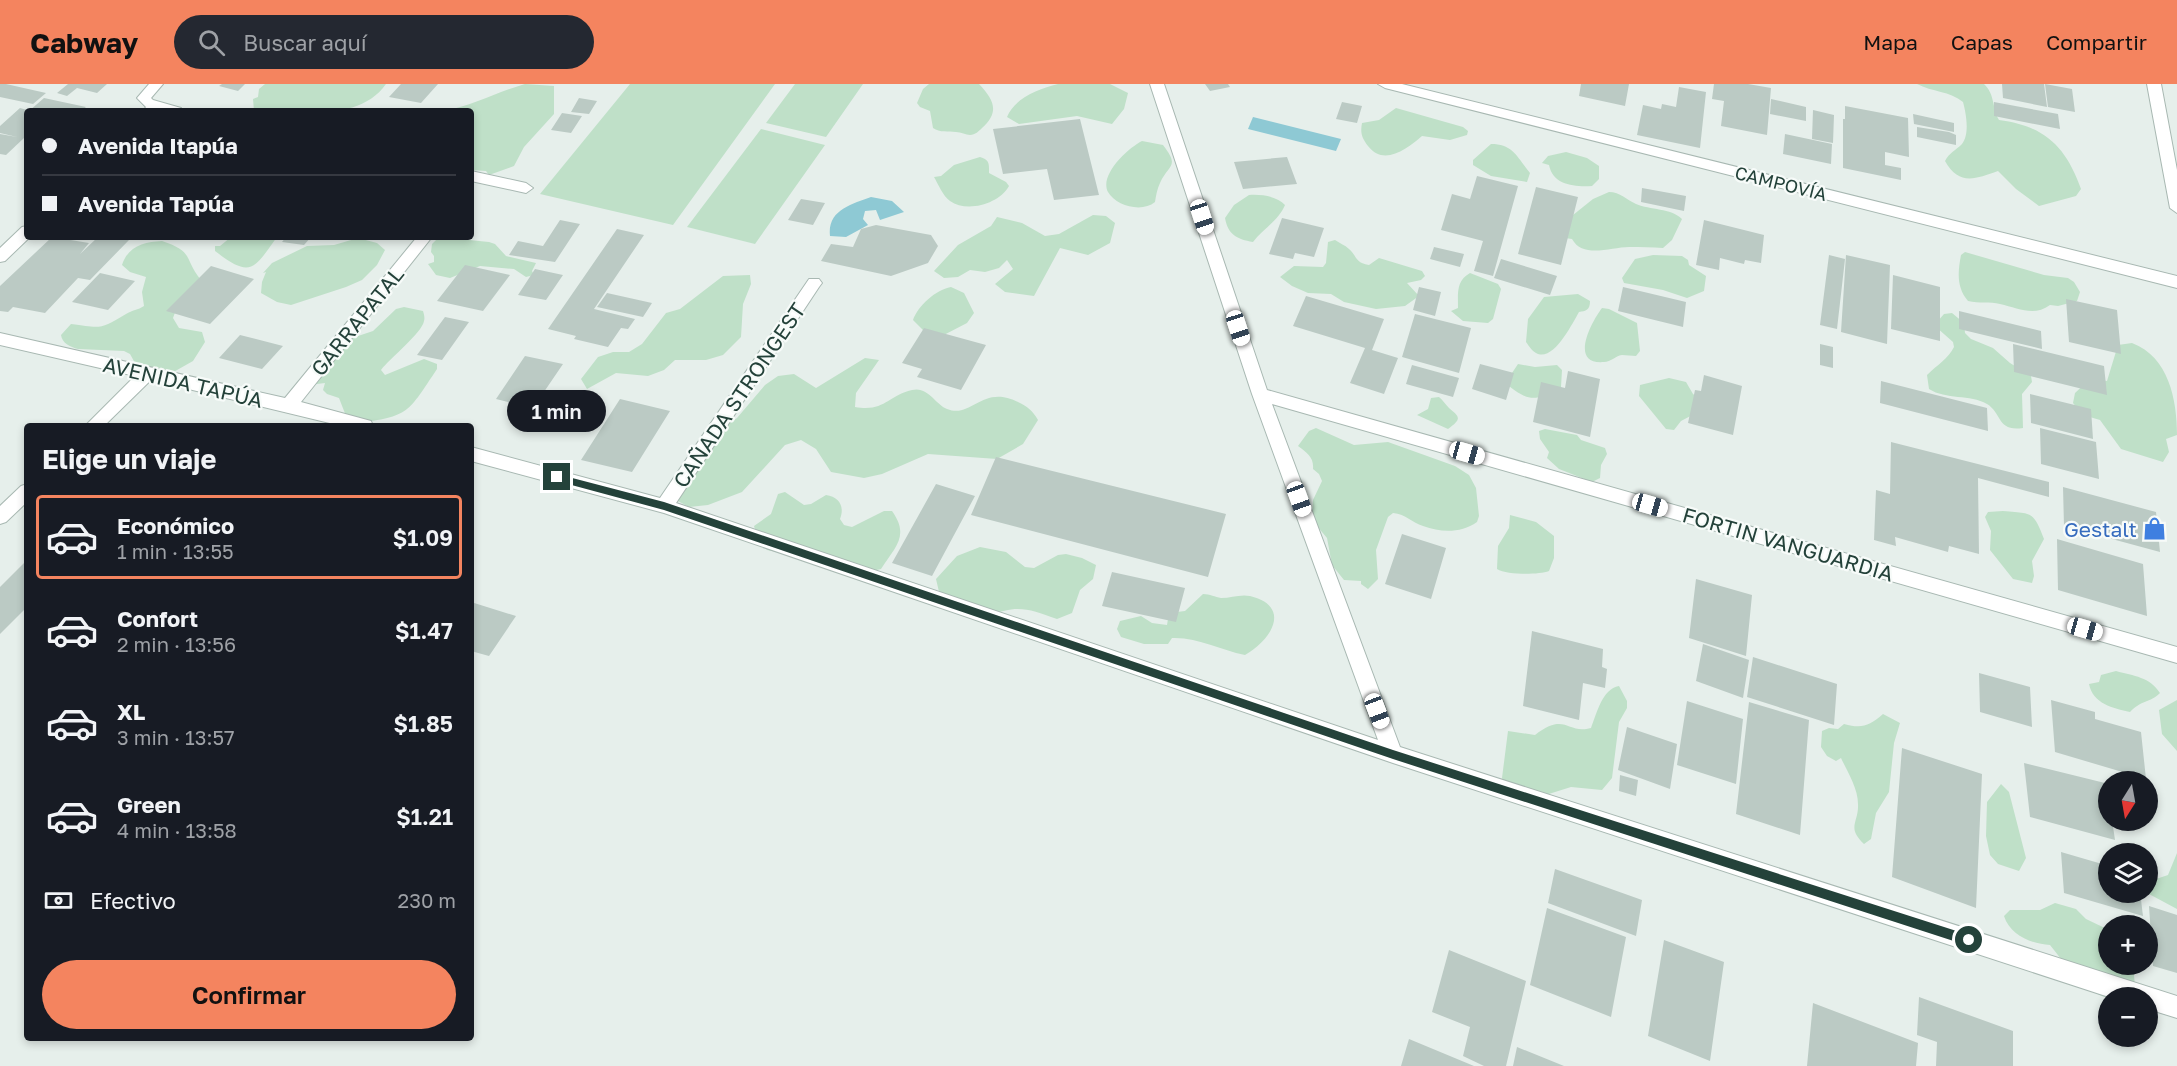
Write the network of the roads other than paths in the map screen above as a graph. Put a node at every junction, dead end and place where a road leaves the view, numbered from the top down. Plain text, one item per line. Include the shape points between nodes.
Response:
1 (156, 84) edge
2 (1158, 84) edge
3 (1385, 84) edge
4 (2154, 84) edge
5 (151, 108) edge
6 (474, 178) edge
7 (526, 188) dead end
8 (2177, 208) edge
9 (24, 234) edge
10 (423, 240) edge
11 (0, 257) edge
12 (2177, 282) edge
13 (814, 283) dead end
14 (0, 339) edge
15 (147, 374) junction
16 (1260, 394) junction
17 (289, 405) junction
18 (96, 423) edge
19 (354, 423) edge
20 (474, 455) edge
21 (24, 493) edge
22 (664, 506) junction
23 (0, 517) edge
24 (2177, 655) edge
25 (1393, 754) junction
26 (2113, 987) edge
27 (2158, 1001) edge
28 (2177, 1007) edge

1 - 5 street via 144,98
2 - 16 street
3 - 12 street, CAMPOVÍA
4 - 8 street
6 - 7 street
9 - 11 street
10 - 17 street, GARRAPATAL
13 - 22 street, CAÑADA STRONGEST
14 - 15 street, AVENIDA TAPÚA
15 - 17 street, AVENIDA TAPÚA
15 - 18 street
16 - 24 street, FORTIN VANGUARDIA
16 - 25 street
17 - 19 street, AVENIDA TAPÚA
20 - 22 street
21 - 23 street
22 - 25 street
25 - 26 street
27 - 28 street

